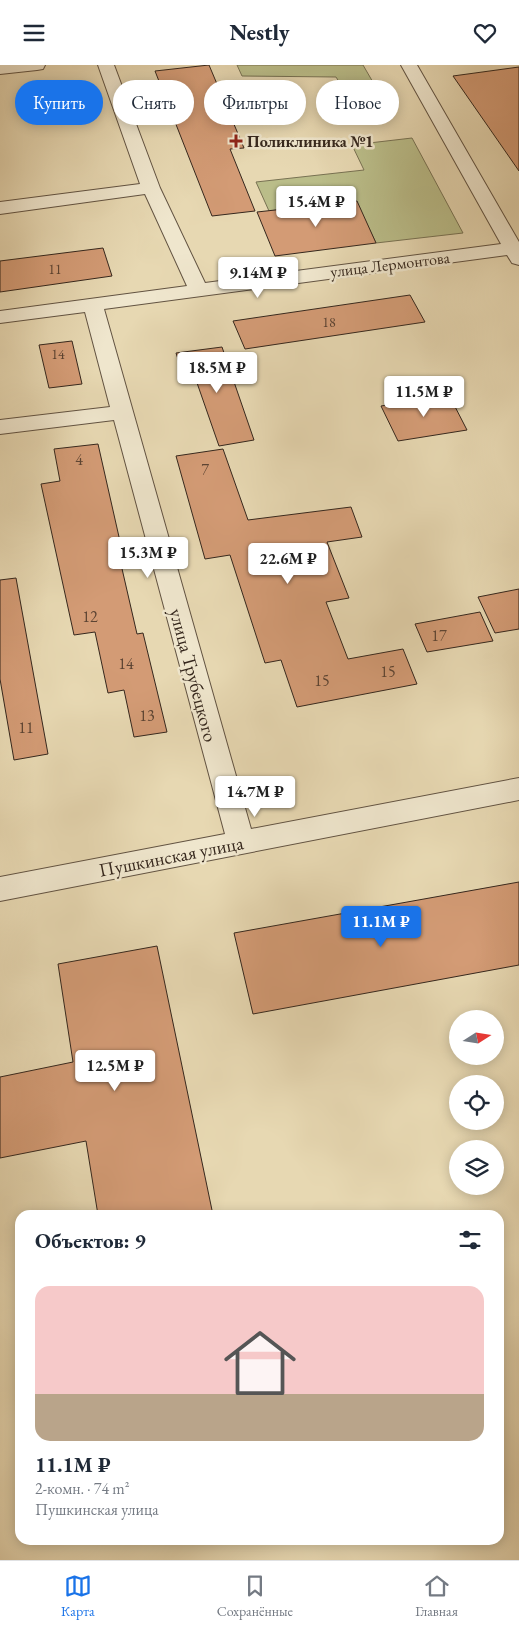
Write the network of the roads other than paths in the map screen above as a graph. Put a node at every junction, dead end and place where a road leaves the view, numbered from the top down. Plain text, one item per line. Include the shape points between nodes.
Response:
1 (37, 65) edge
2 (106, 65) edge
3 (409, 65) edge
4 (0, 69) edge
5 (151, 188) junction
6 (0, 209) edge
7 (515, 245) edge
8 (198, 289) junction
9 (93, 305) junction
10 (0, 317) edge
11 (122, 413) junction
12 (0, 427) edge
13 (519, 789) edge
14 (241, 843) junction
15 (0, 889) edge

1 - 4 street
2 - 5 street
3 - 7 street
5 - 6 street
5 - 8 street
7 - 8 street, улица Лермонтова
8 - 9 street, улица Лермонтова
9 - 10 street, улица Лермонтова
9 - 11 street, улица Трубецкого
11 - 12 street
11 - 14 street, улица Трубецкого
13 - 14 street, Пушкинская улица
14 - 15 street, Пушкинская улица

